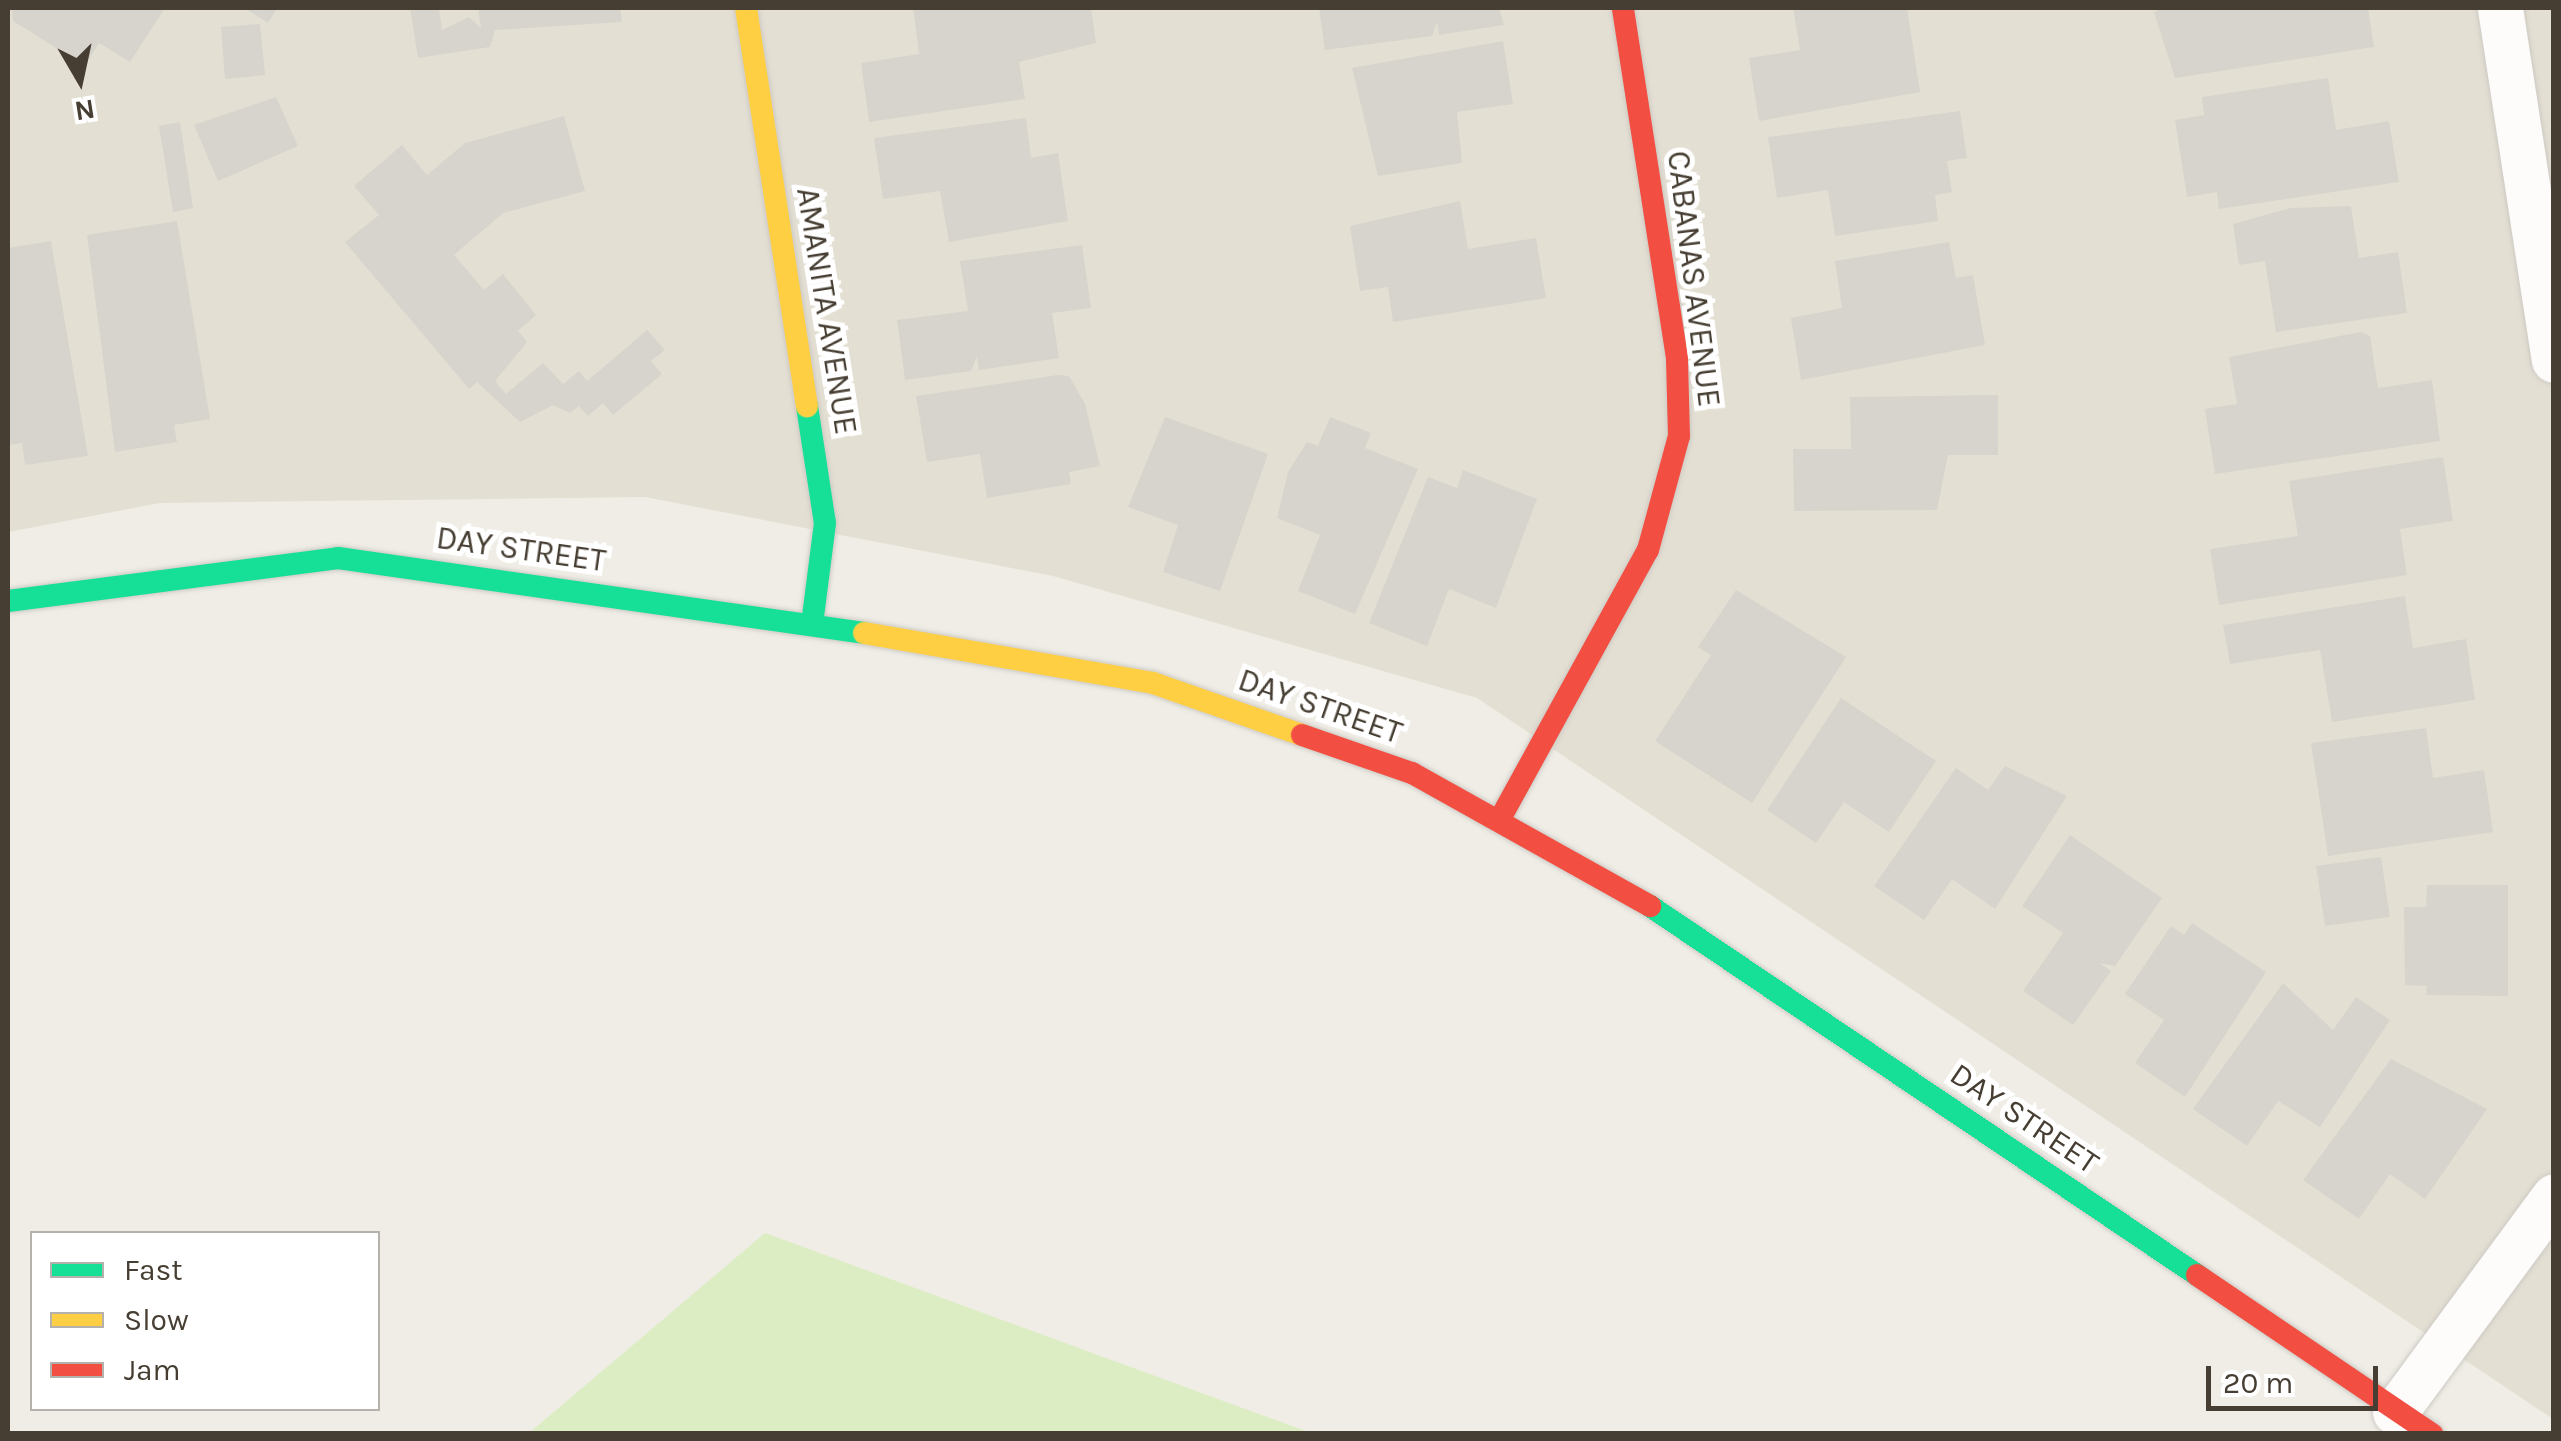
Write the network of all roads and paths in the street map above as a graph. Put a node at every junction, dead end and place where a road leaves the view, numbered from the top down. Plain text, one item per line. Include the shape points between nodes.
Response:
1 (746, 8) edge
2 (1623, 8) edge
3 (2500, 8) edge
4 (2554, 360) edge
5 (8, 601) edge
6 (812, 624) junction
7 (1501, 818) junction
8 (2554, 1196) edge
9 (2414, 1423) edge

1 - 6 street, AMANITA AVENUE via 825,522
2 - 7 street, CABANAS AVENUE via 1676,358 1679,436 1648,550
3 - 4 street
5 - 6 street, DAY STREET via 338,558
6 - 7 street, DAY STREET via 1153,683 1412,772
7 - 9 street, DAY STREET via 1672,919
8 - 9 street

